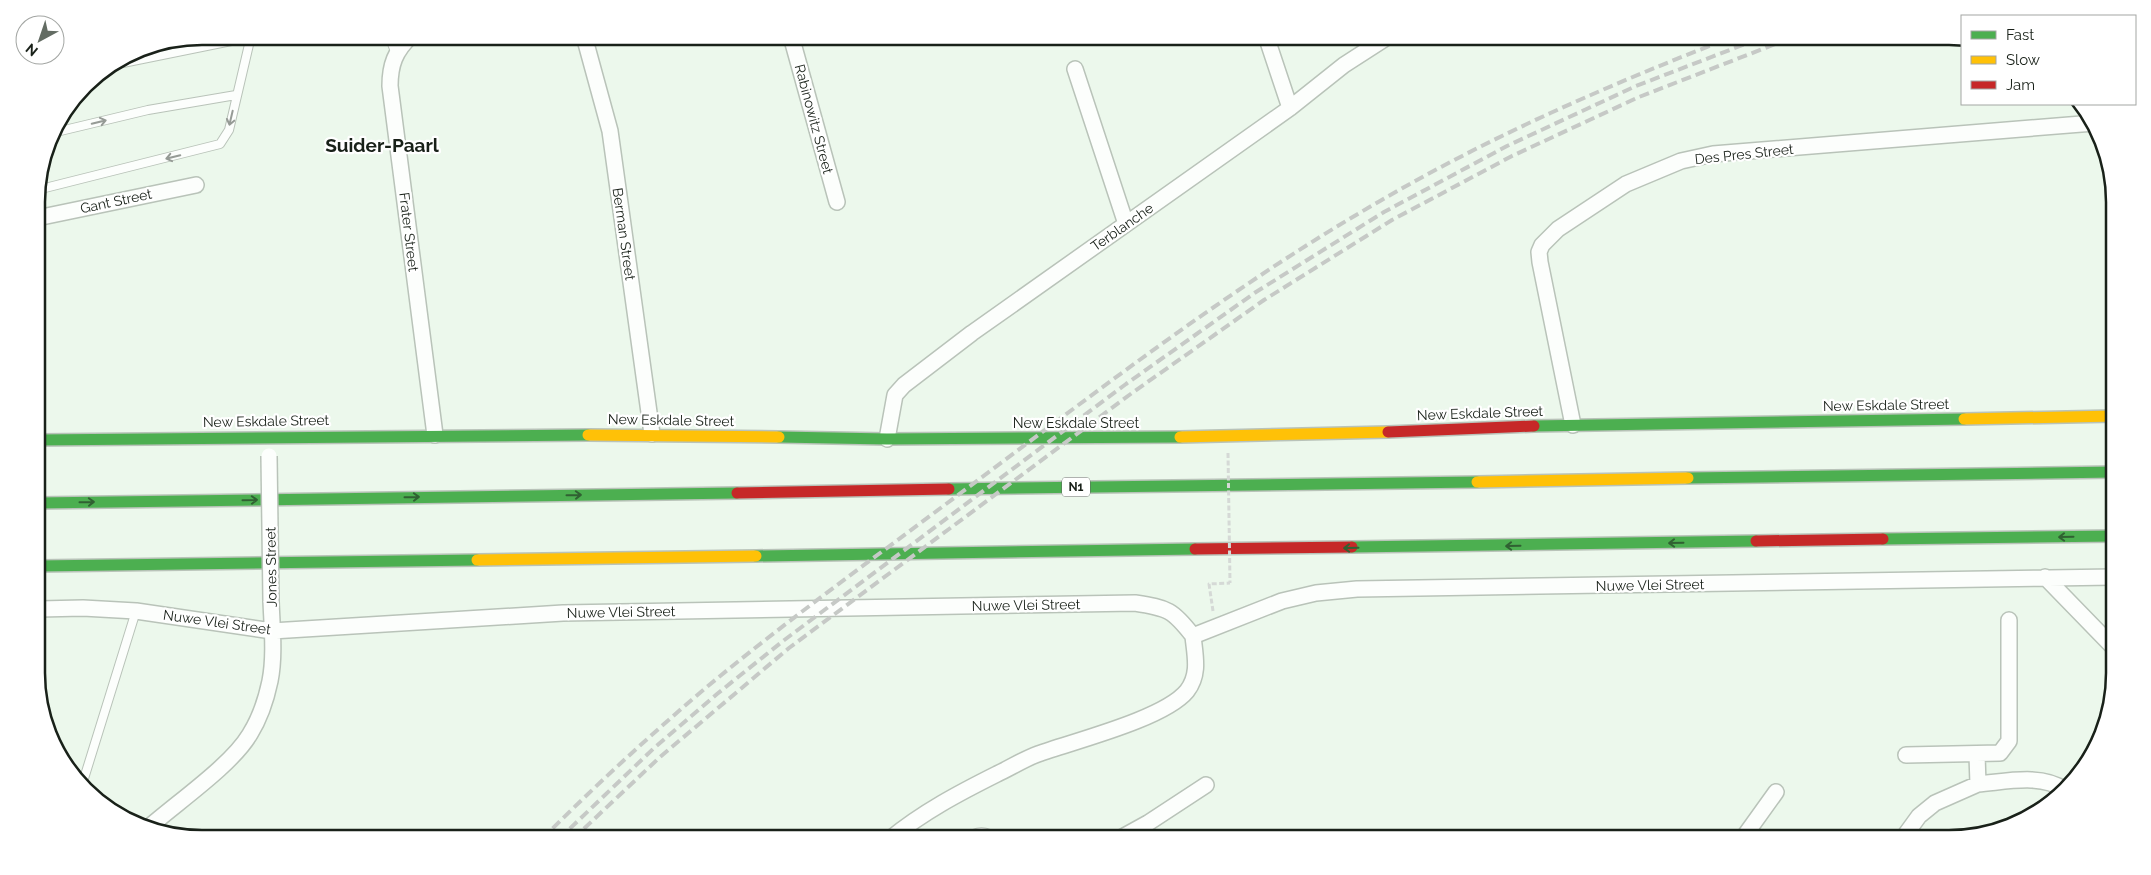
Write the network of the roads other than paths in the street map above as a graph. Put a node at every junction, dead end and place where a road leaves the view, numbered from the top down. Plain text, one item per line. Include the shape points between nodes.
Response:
1 (212, 45) edge
2 (249, 45) edge
3 (392, 45) edge
4 (403, 45) edge
5 (586, 45) edge
6 (793, 45) edge
7 (1269, 45) edge
8 (1375, 45) edge
9 (396, 54) junction
10 (134, 61) edge
11 (1075, 69) dead end
12 (236, 96) junction
13 (1290, 108) junction
14 (2084, 123) edge
15 (62, 131) edge
16 (196, 185) dead end
17 (45, 188) edge
18 (837, 202) dead end
19 (45, 216) edge
20 (1126, 224) junction
21 (2106, 416) edge
22 (1573, 425) junction
23 (652, 434) junction
24 (435, 435) junction
25 (268, 436) junction
26 (887, 439) junction
27 (45, 440) edge
28 (2106, 472) edge
29 (45, 503) edge
30 (2106, 536) edge
31 (1704, 543) junction
32 (1978, 550) dead end
33 (45, 566) edge
34 (2045, 577) junction
35 (2106, 577) edge
36 (45, 609) edge
37 (136, 611) junction
38 (2010, 620) dead end
39 (272, 631) junction
40 (1193, 636) junction
41 (2106, 640) edge
42 (1906, 755) dead end
43 (1977, 755) junction
44 (84, 777) edge
45 (1978, 784) junction
46 (1206, 785) dead end
47 (2058, 786) edge
48 (1776, 792) dead end
49 (154, 822) edge
50 (901, 830) edge
51 (1135, 830) edge
52 (1749, 830) edge
53 (1909, 830) edge

1 - 10 lane
2 - 12 lane
3 - 9 lane
4 - 9 street, Frater Street
5 - 23 street, Berman Street via 610,131
6 - 18 street, Rabinowitz Street
7 - 13 street
8 - 13 street, Terblanche
9 - 24 street, Frater Street via 390,72 390,86
11 - 20 street
15 -> 12 lane via 148,110
12 -> 17 lane via 227,134 218,146
13 - 20 street, Terblanche
14 - 22 street, Des Pres Street via 1713,154 1681,161 1626,184 1558,229 1546,239 1539,252
16 - 19 street, Gant Street
20 - 26 street, Terblanche via 904,385 895,395
21 - 22 main road, New Eskdale Street
22 - 26 main road, New Eskdale Street via 1269,436
23 - 24 main road, New Eskdale Street
23 - 26 main road, New Eskdale Street
24 - 25 main road, New Eskdale Street
25 - 27 main road, New Eskdale Street
25 - 39 street, Jones Street, bridge
29 -> 28 main road, N1
30 -> 31 main road
31 - 32 main road
31 -> 33 main road
34 - 35 street, Nuwe Vlei Street
34 - 40 street, Nuwe Vlei Street via 1357,589 1316,593 1282,601
34 - 41 street
36 - 37 street, Nuwe Vlei Street
37 - 39 street, Nuwe Vlei Street
37 - 44 lane
38 - 43 street via 2009,741 2000,754
39 - 40 street, Nuwe Vlei Street via 563,613 1135,603 1166,609 1178,617
39 - 49 street, Jones Street via 271,679 264,706 250,735 224,764
40 - 50 street via 1197,672 1187,691 1168,706 1108,731 1036,755 964,791
42 - 43 street
43 - 45 street
45 - 47 street via 2039,780
45 - 53 street via 1935,803
46 - 51 street
48 - 52 street

